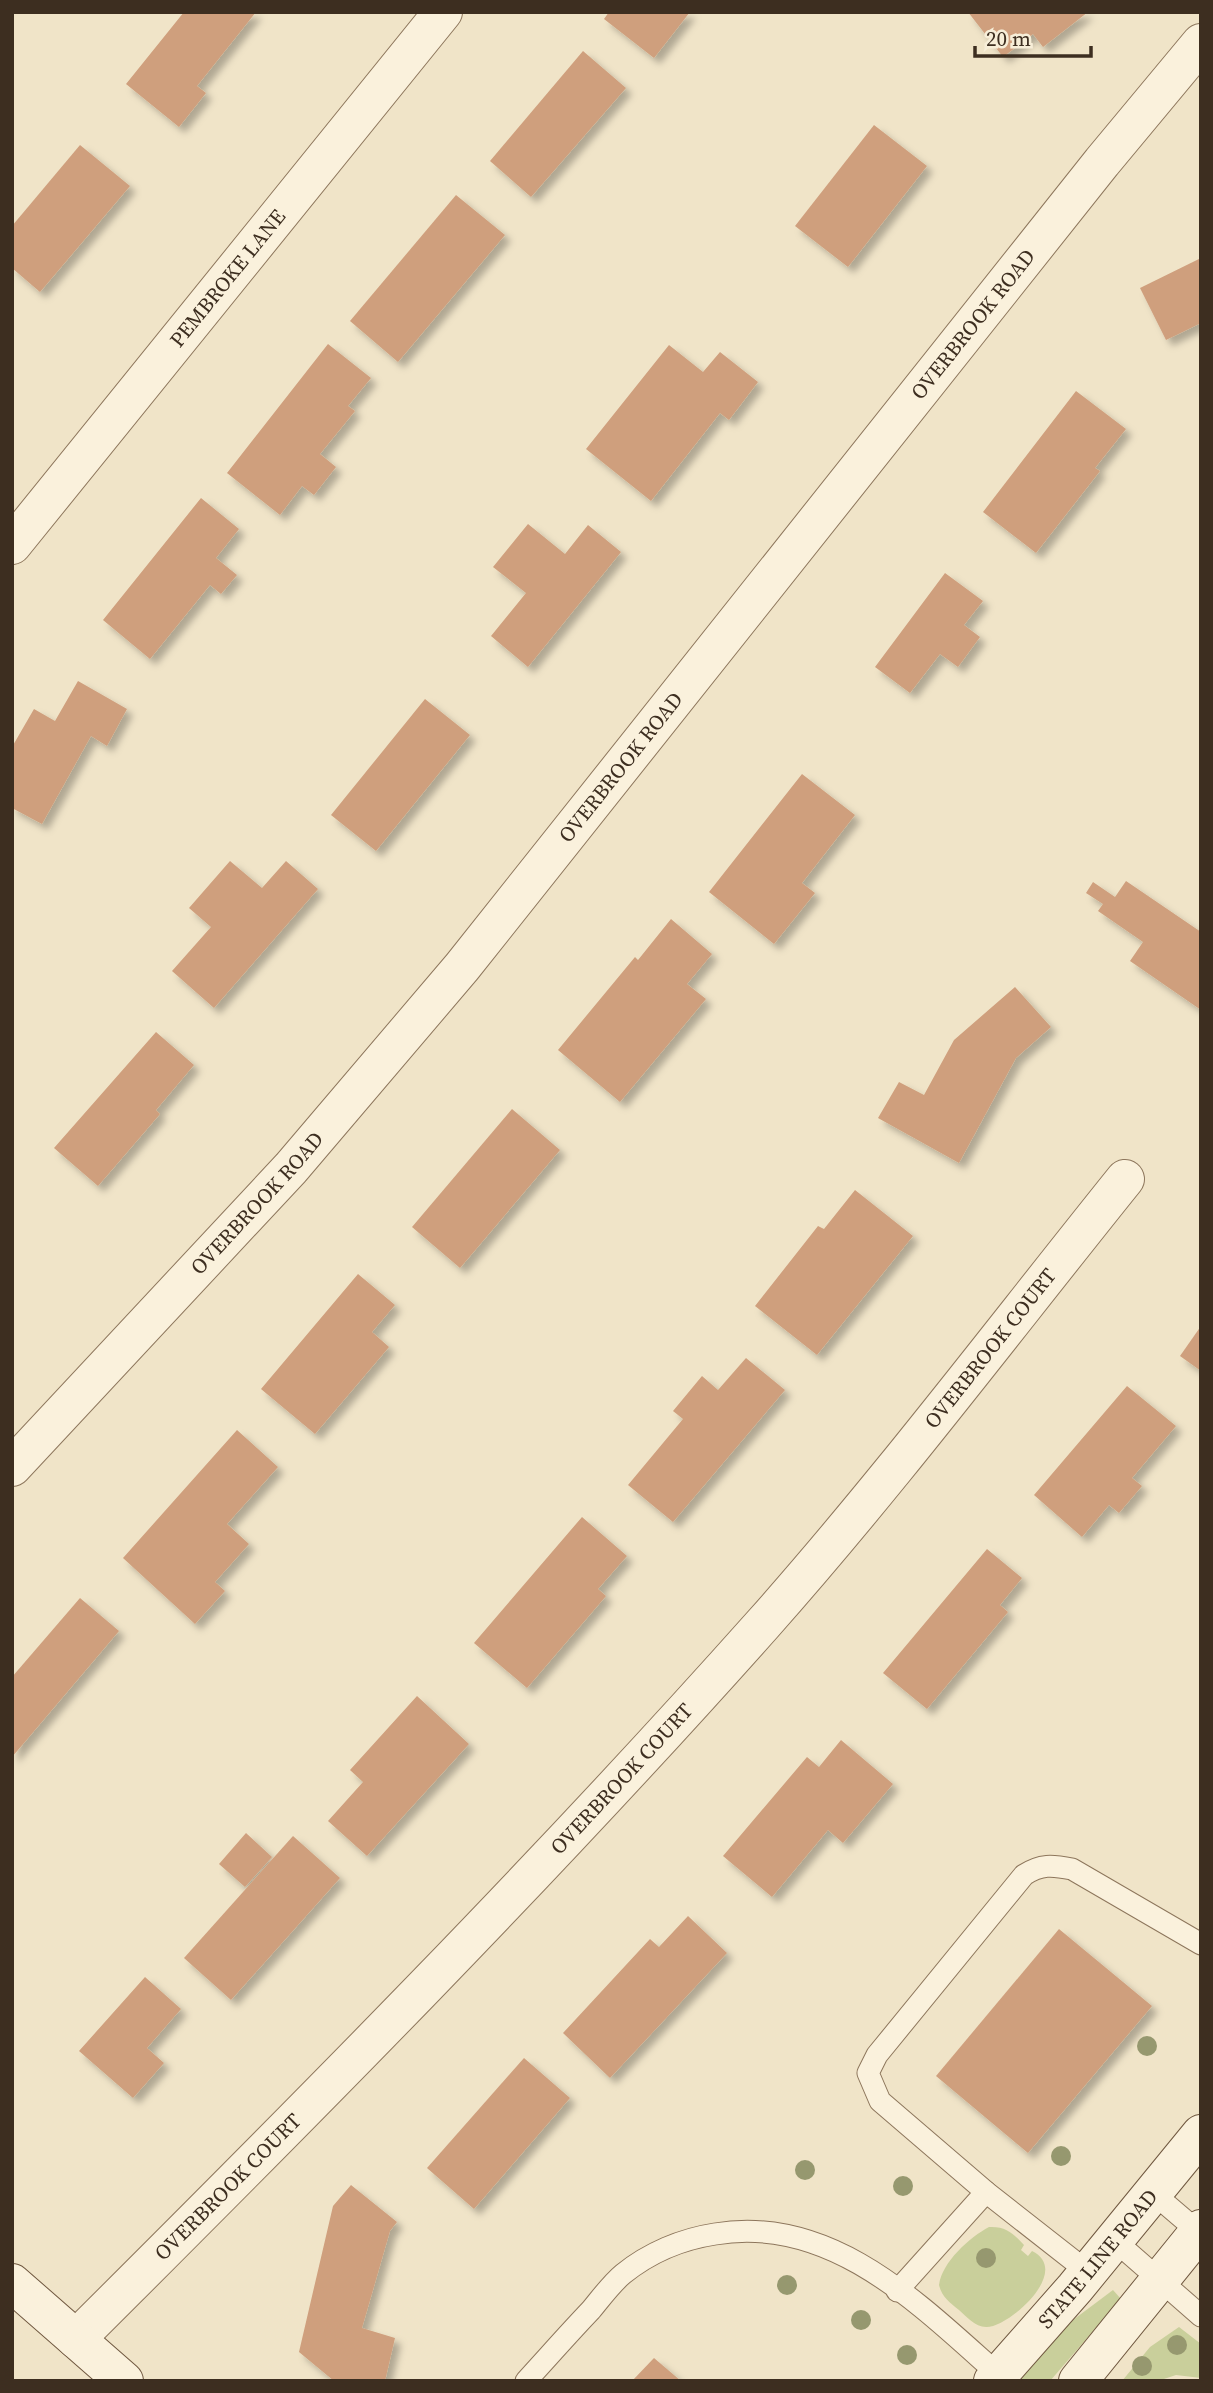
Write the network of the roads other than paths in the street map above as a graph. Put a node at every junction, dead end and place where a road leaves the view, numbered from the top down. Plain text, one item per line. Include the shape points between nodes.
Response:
1 (443, 12) edge
2 (1194, 63) edge
3 (12, 545) edge
4 (1125, 1179) dead end
5 (12, 1467) edge
6 (1201, 1944) edge
7 (1201, 2134) edge
8 (986, 2192) junction
9 (1153, 2193) junction
10 (1200, 2232) edge
11 (1114, 2240) junction
12 (1088, 2272) junction
13 (1160, 2280) junction
14 (12, 2283) edge
15 (897, 2291) junction
16 (1201, 2316) edge
17 (76, 2339) junction
18 (996, 2378) edge
19 (124, 2381) edge
20 (526, 2381) edge
21 (1078, 2381) edge

1 - 3 street, PEMBROKE LANE
2 - 5 street, OVERBROOK ROAD via 462,967 291,1168
4 - 17 street, OVERBROOK COURT via 868,1501 763,1624 522,1885
6 - 8 lane via 1072,1868 1051,1864 1024,1875 877,2054 868,2073 880,2101
7 - 9 street, STATE LINE ROAD
8 - 12 lane
8 - 15 lane
9 - 10 lane
9 - 11 street, STATE LINE ROAD
10 - 13 street
11 - 12 street, STATE LINE ROAD
11 - 13 lane
12 - 18 street, STATE LINE ROAD
13 - 16 lane
13 - 21 street
14 - 17 street
15 - 18 lane
15 - 20 lane via 860,2263 820,2242 781,2232 737,2230 702,2236 650,2256 622,2275
17 - 19 street

